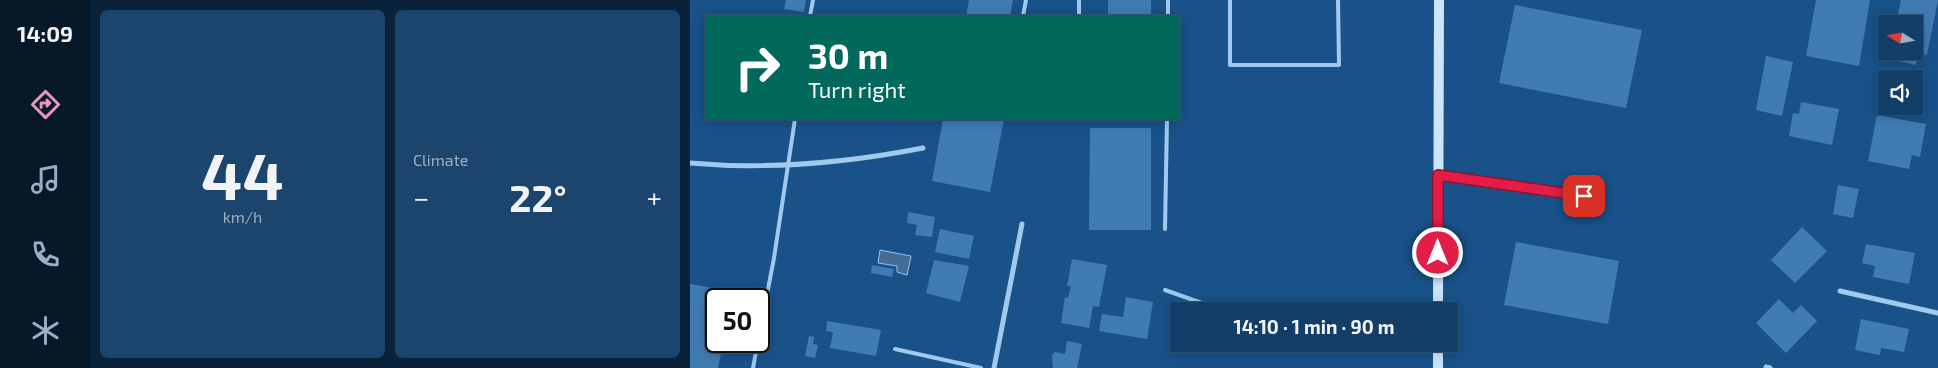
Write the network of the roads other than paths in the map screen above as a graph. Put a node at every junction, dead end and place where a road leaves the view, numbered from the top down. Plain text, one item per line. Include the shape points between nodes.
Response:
1 (813, 0) edge
2 (1026, 0) edge
3 (1079, 0) edge
4 (1168, 0) edge
5 (1230, 0) edge
6 (1338, 0) edge
7 (1439, 0) edge
8 (810, 15) edge
9 (1023, 15) edge
10 (1080, 15) edge
11 (1168, 15) edge
12 (795, 120) edge
13 (1167, 120) edge
14 (923, 148) dead end
15 (690, 163) edge
16 (789, 165) junction
17 (1438, 175) junction
18 (1603, 199) dead end
19 (1022, 224) dead end
20 (1165, 229) dead end
21 (767, 288) edge
22 (1165, 290) dead end
23 (1840, 291) dead end
24 (1199, 302) edge
25 (1438, 302) edge
26 (1938, 313) edge
27 (895, 349) dead end
28 (1438, 352) edge
29 (756, 353) edge
30 (753, 368) edge
31 (981, 368) edge
32 (994, 368) edge
33 (1438, 368) edge

1 - 8 lane
2 - 9 lane
3 - 10 lane
4 - 11 lane
5 - 6 lane via 1230,65 1339,65
7 - 17 main road
12 - 16 lane
13 - 20 lane
14 - 16 street via 852,160
15 - 16 street
16 - 21 lane
17 - 18 lane
17 - 25 main road
19 - 32 street
22 - 24 lane
23 - 26 street
27 - 31 lane
28 - 33 main road
29 - 30 lane

